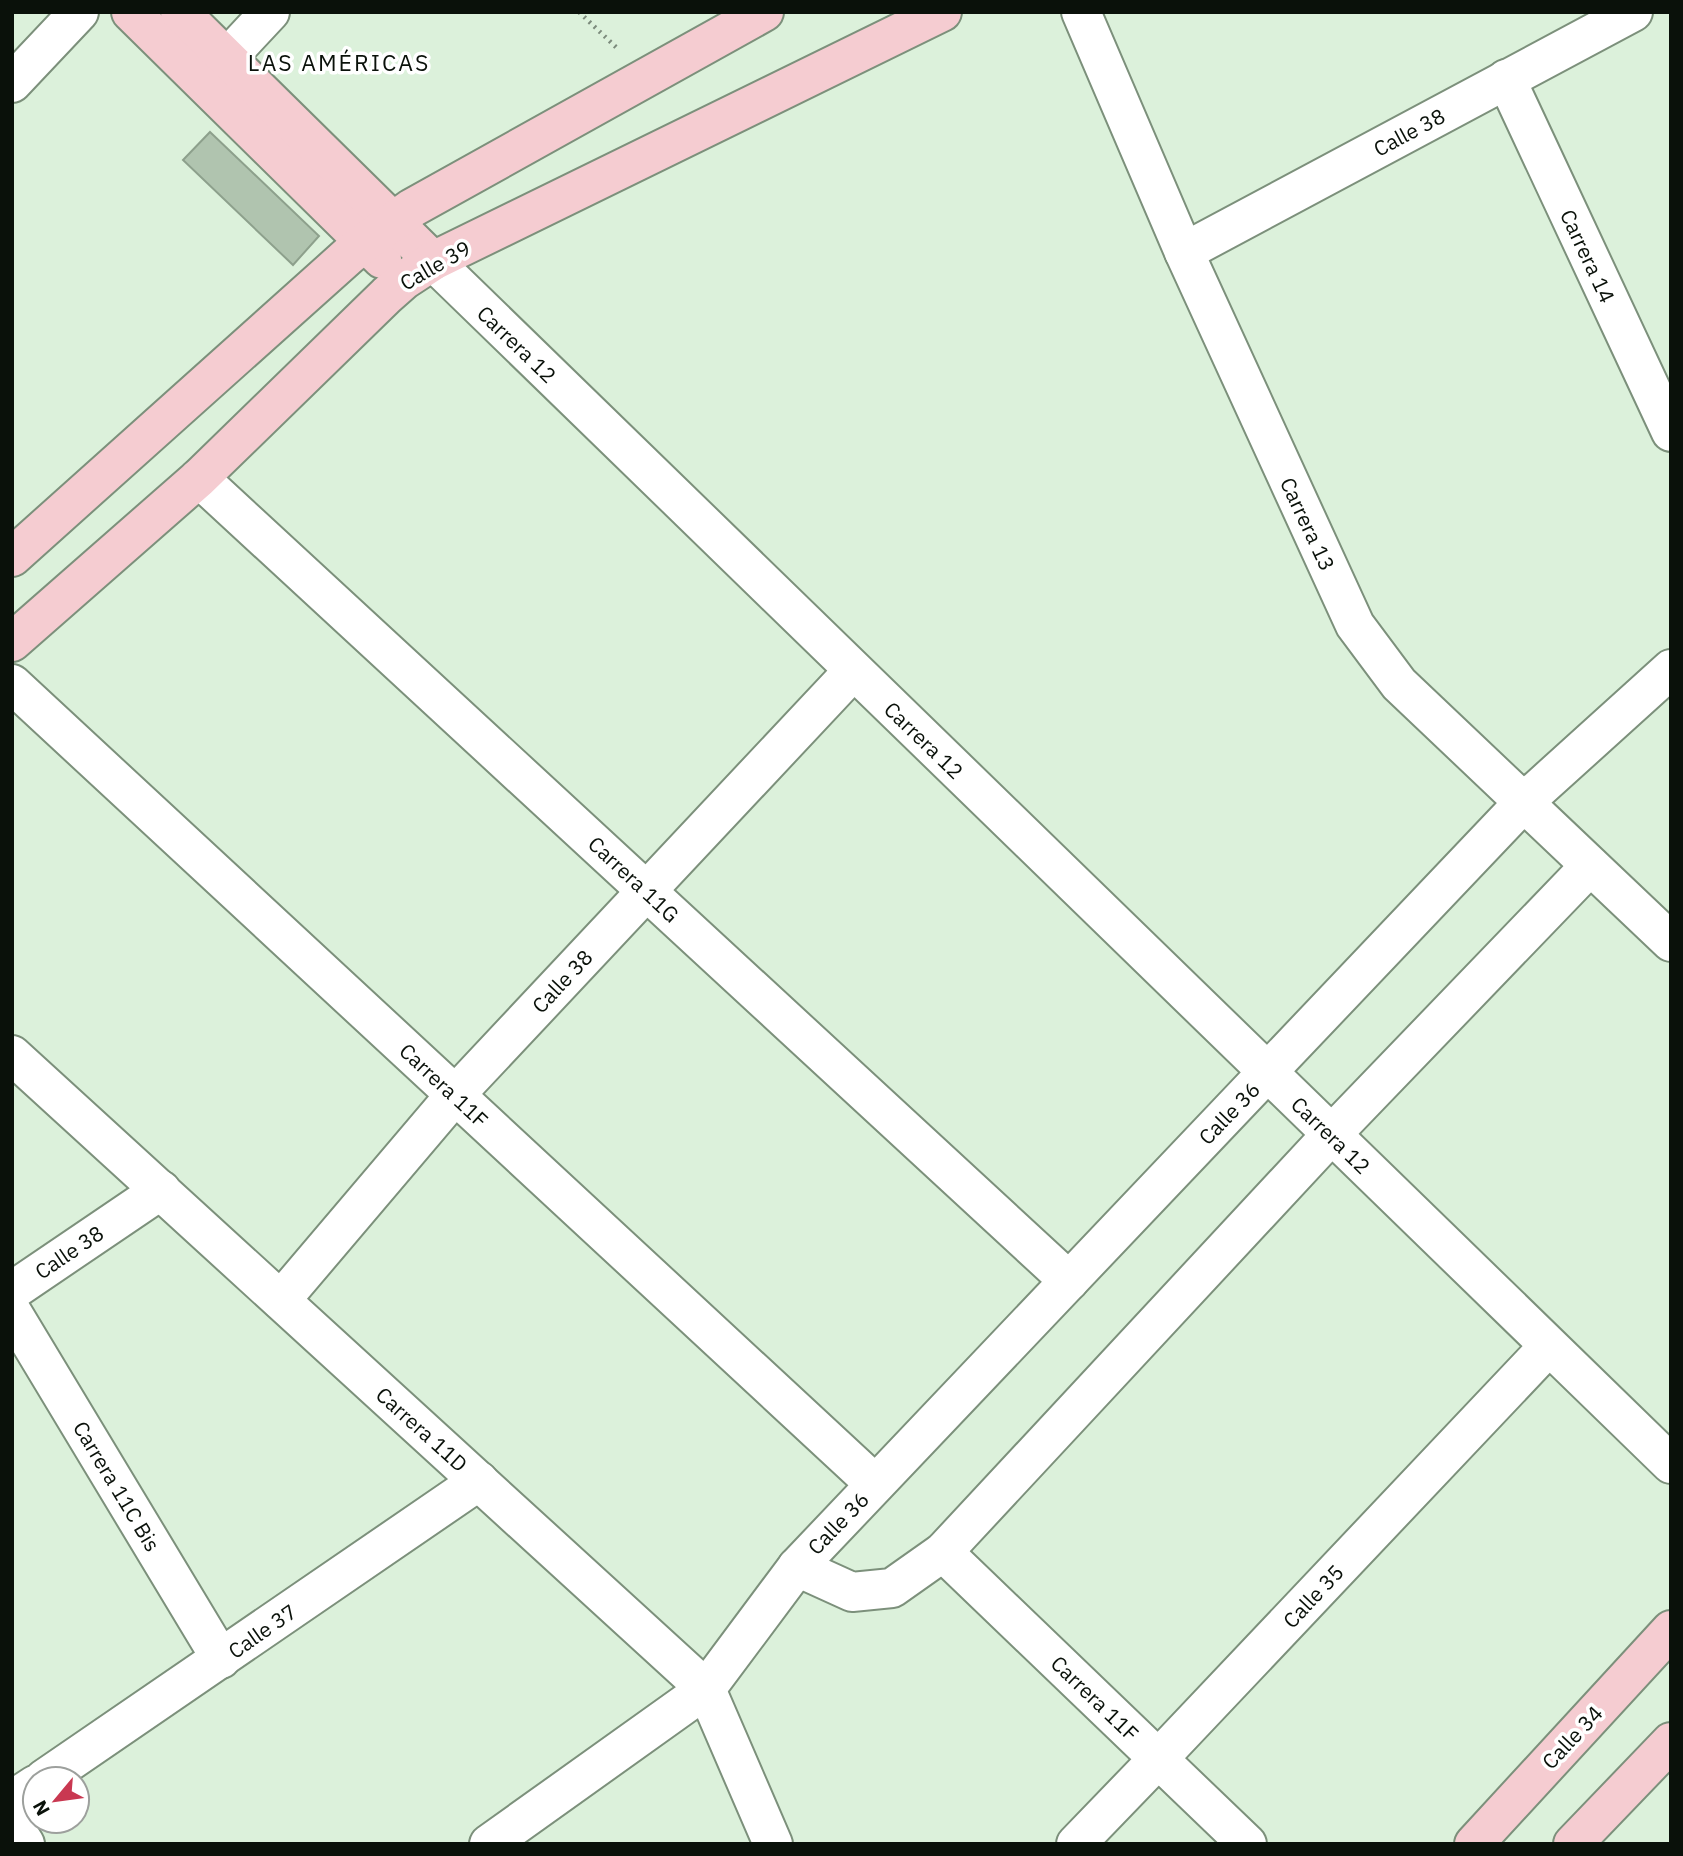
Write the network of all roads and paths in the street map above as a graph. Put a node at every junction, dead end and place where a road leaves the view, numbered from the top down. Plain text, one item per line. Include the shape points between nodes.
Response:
1 (79, 12) edge
2 (131, 12) edge
3 (180, 12) edge
4 (270, 12) edge
5 (579, 12) edge
6 (764, 12) edge
7 (942, 12) edge
8 (1081, 12) edge
9 (1633, 12) edge
10 (625, 56) dead end
11 (227, 58) junction
12 (1506, 79) junction
13 (12, 83) edge
14 (379, 231) junction
15 (1184, 252) junction
16 (419, 271) junction
17 (1671, 432) edge
18 (199, 478) junction
19 (12, 557) edge
20 (12, 642) edge
21 (1671, 669) edge
22 (853, 671) junction
23 (12, 684) edge
24 (1524, 802) junction
25 (1590, 866) junction
26 (647, 891) junction
27 (1671, 942) edge
28 (12, 1055) edge
29 (1267, 1073) junction
30 (455, 1095) junction
31 (1331, 1135) junction
32 (161, 1190) junction
33 (1069, 1281) junction
34 (12, 1291) edge
35 (281, 1300) junction
36 (12, 1312) edge
37 (1548, 1347) junction
38 (1671, 1464) edge
39 (479, 1482) junction
40 (875, 1485) junction
41 (943, 1552) junction
42 (797, 1566) junction
43 (1671, 1630) edge
44 (221, 1659) junction
45 (706, 1689) junction
46 (1671, 1742) edge
47 (1158, 1759) junction
48 (65, 1765) edge
49 (12, 1823) edge
50 (25, 1844) edge
51 (489, 1844) edge
52 (773, 1844) edge
53 (1076, 1844) edge
54 (1247, 1844) edge
55 (1474, 1844) edge
56 (1573, 1844) edge

1 - 13 street
2 - 14 street, Carrera 12
3 - 11 street, Carrera 12
4 - 11 street
5 - 10 path
6 - 14 street via 412,208
7 - 16 street, Calle 39
8 - 15 street, Carrera 13
9 - 12 street, Calle 38
11 - 14 street, Carrera 12
12 - 15 street, Calle 38
12 - 17 street, Carrera 14
14 - 16 street, Carrera 12
14 - 19 street
15 - 24 street, Carrera 13 via 1355,625 1399,684
16 - 18 street, Calle 39 via 387,295
16 - 22 street, Carrera 12
18 - 20 street, Calle 39
18 - 26 street, Carrera 11G
21 - 24 street, Calle 36
22 - 26 street, Calle 38
22 - 29 street, Carrera 12
23 - 30 street, Carrera 11F
24 - 25 street, Carrera 13
24 - 29 street, Calle 36
25 - 27 street, Carrera 13
25 - 31 street, Calle 36
26 - 30 street, Calle 38
26 - 33 street, Carrera 11G
28 - 32 street, Carrera 11D
29 - 31 street, Carrera 12
29 - 33 street, Calle 36
30 - 35 street, Calle 38
30 - 40 street, Carrera 11F
31 - 37 street, Carrera 12
31 - 41 street, Calle 36
32 - 34 street, Calle 38
32 - 35 street, Carrera 11D
33 - 40 street, Calle 36
35 - 39 street, Carrera 11D
36 - 44 street, Carrera 11C Bis
37 - 38 street, Carrera 12
37 - 47 street, Calle 35
39 - 44 street, Calle 37
39 - 45 street, Carrera 11D
40 - 42 street, Calle 36
41 - 42 street, Calle 36 via 892,1588 852,1592
41 - 47 street, Carrera 11F
42 - 45 street, Calle 36
43 - 55 street, Calle 34
44 - 48 street, Calle 37
45 - 51 street, Calle 36
45 - 52 street, Carrera 11D
46 - 56 street
47 - 53 street, Calle 35
47 - 54 street, Carrera 11F
49 - 50 street

